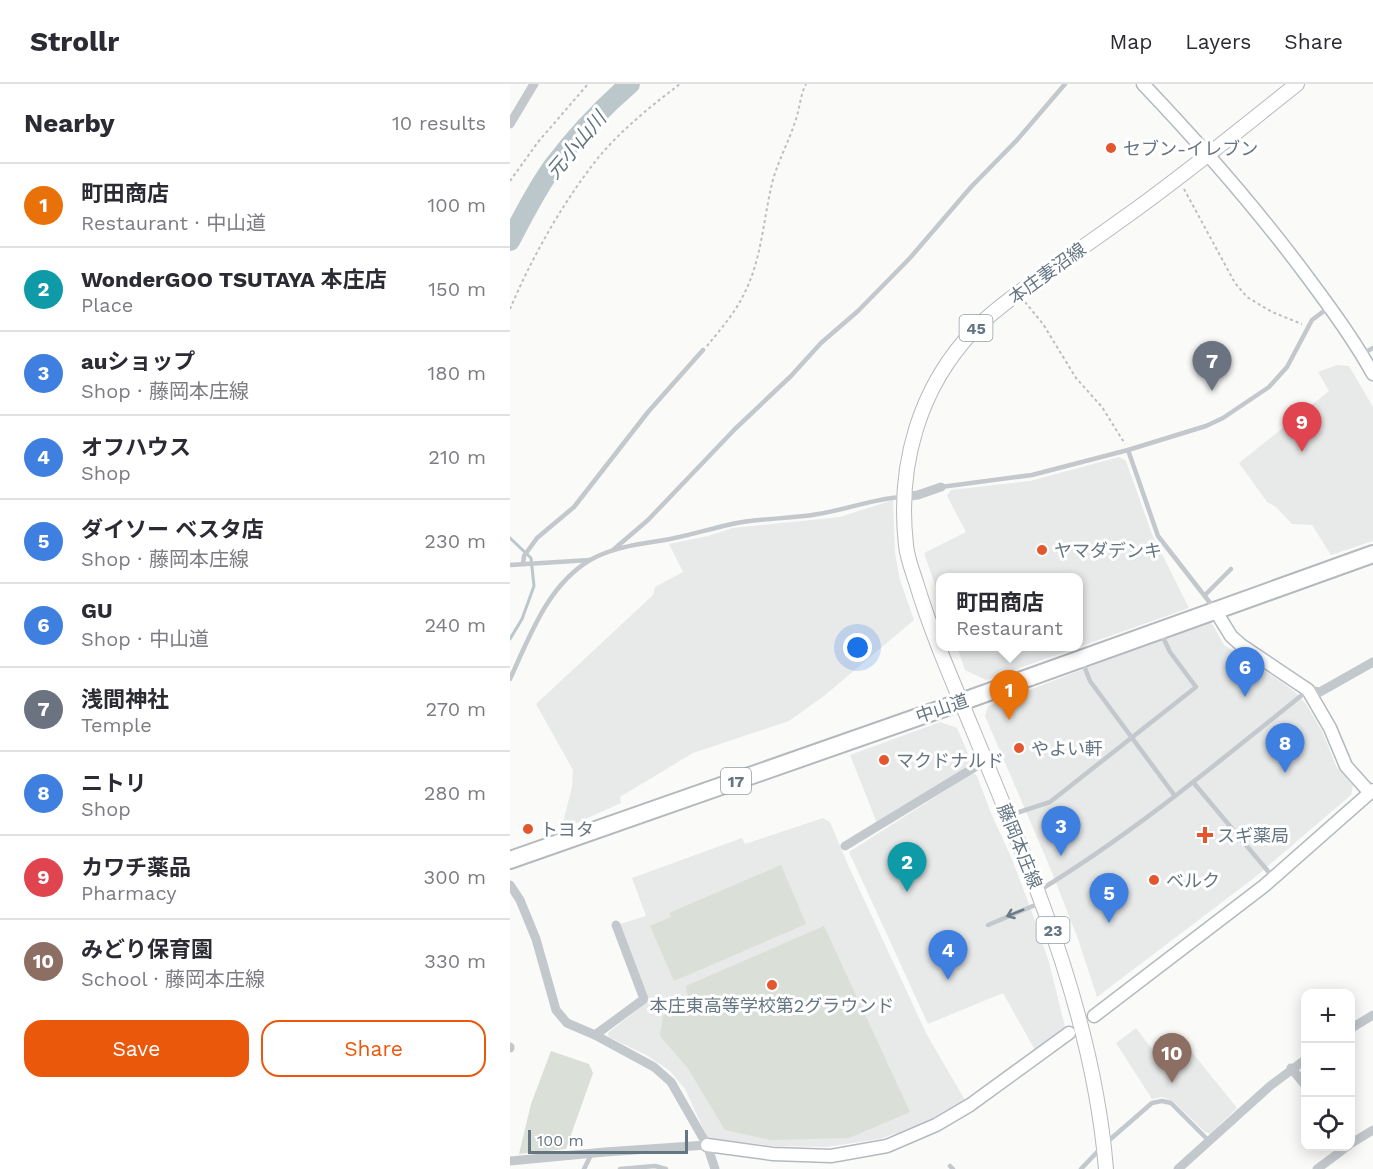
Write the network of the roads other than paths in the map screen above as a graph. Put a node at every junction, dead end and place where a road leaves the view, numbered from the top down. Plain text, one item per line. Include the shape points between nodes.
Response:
1 (534, 84) edge
2 (1065, 84) edge
3 (1143, 84) edge
4 (1297, 84) edge
5 (510, 124) edge
6 (1209, 154) junction
7 (1330, 307) junction
8 (703, 350) road end
9 (1367, 351) edge
10 (1373, 374) edge
11 (1128, 450) junction
12 (941, 487) joint
13 (903, 497) junction
14 (613, 550) junction
15 (1373, 554) edge
16 (590, 560) junction
17 (526, 564) junction
18 (510, 565) edge
19 (1231, 569) dead end
20 (1205, 595) junction
21 (1215, 610) junction
22 (1160, 630) junction
23 (936, 640) edge
24 (940, 651) edge
25 (1081, 659) junction
26 (1373, 662) edge
27 (510, 680) edge
28 (1308, 690) junction
29 (961, 702) junction
30 (1131, 738) junction
31 (985, 761) junction
32 (1193, 782) junction
33 (1371, 792) edge
34 (1175, 796) junction
35 (1008, 816) junction
36 (845, 846) dead end
37 (510, 860) edge
38 (1274, 878) junction
39 (510, 885) edge
40 (1040, 897) junction
41 (616, 925) dead end
42 (987, 925) dead end
43 (1373, 1015) edge
44 (1094, 1016) dead end
45 (1355, 1026) edge
46 (1069, 1033) dead end
47 (595, 1035) junction
48 (1301, 1062) edge
49 (1292, 1068) junction
50 (1301, 1080) edge
51 (1373, 1130) edge
52 (1208, 1140) junction
53 (1355, 1142) edge
54 (707, 1145) junction
55 (1103, 1145) junction
56 (1342, 1151) edge
57 (591, 1153) junction
58 (510, 1161) edge
59 (584, 1169) edge
60 (620, 1169) edge
61 (666, 1169) edge
62 (716, 1169) edge
63 (1081, 1169) edge
64 (1106, 1169) edge
65 (1178, 1169) edge
66 (1317, 1169) edge

1 - 5 street
2 - 14 lane via 910,258 648,520
3 - 6 street
4 - 6 main road, 本庄妻沼線 / 45
6 - 7 street
6 - 13 main road, 本庄妻沼線 / 45 via 1018,293 975,329 927,397 912,438
7 - 9 street
7 - 11 lane via 1312,320 1287,367 1269,387 1206,426
8 - 17 lane via 648,412 574,507 530,546 524,556
9 - 10 street
11 - 12 lane via 1032,475
11 - 20 lane via 1158,536
12 - 13 street
13 - 14 lane via 810,516 733,524
13 - 23 main road, 本庄妻沼線 / 45 via 906,548
14 - 16 lane
15 - 21 highway, 中山道 / 17
16 - 17 lane
16 - 27 lane via 547,603
17 - 18 lane
19 - 20 lane
20 - 21 lane
21 - 22 highway, 中山道 / 17
21 - 28 street via 1241,645
22 - 25 highway, 中山道 / 17
22 - 30 lane via 1170,652 1196,687
24 - 29 main road, 本庄妻沼線 / 45
25 - 29 highway, 中山道 / 17
25 - 30 lane via 1090,681
26 - 28 street via 1320,692
28 - 32 lane
28 - 33 street via 1346,766
29 - 31 main road, 藤岡本庄線 / 23
29 - 37 highway, 中山道 / 17
30 - 34 lane
30 - 35 lane via 1050,802
31 - 35 main road, 藤岡本庄線 / 23
31 - 36 street
32 - 34 lane
32 - 38 lane
33 - 38 street
34 - 40 lane
35 - 40 main road, 藤岡本庄線 / 23
38 - 44 street
39 - 47 street via 536,939 556,1010 567,1023
40 -> 42 lane
40 - 55 main road, 藤岡本庄線 / 23 via 1079,1013
41 - 47 street via 644,999
43 - 45 street
46 - 54 street via 970,1105 887,1146 831,1156 773,1155
47 - 54 street via 654,1066 671,1082
48 - 49 street
49 - 50 street
49 - 52 street
51 - 53 street
52 - 55 lane via 1171,1103 1162,1101 1152,1103
52 - 65 street
54 - 57 street
54 - 62 street
55 - 63 lane
55 - 64 main road, 藤岡本庄線 / 23
56 - 66 street
57 - 58 street
57 - 59 lane
60 - 61 lane

